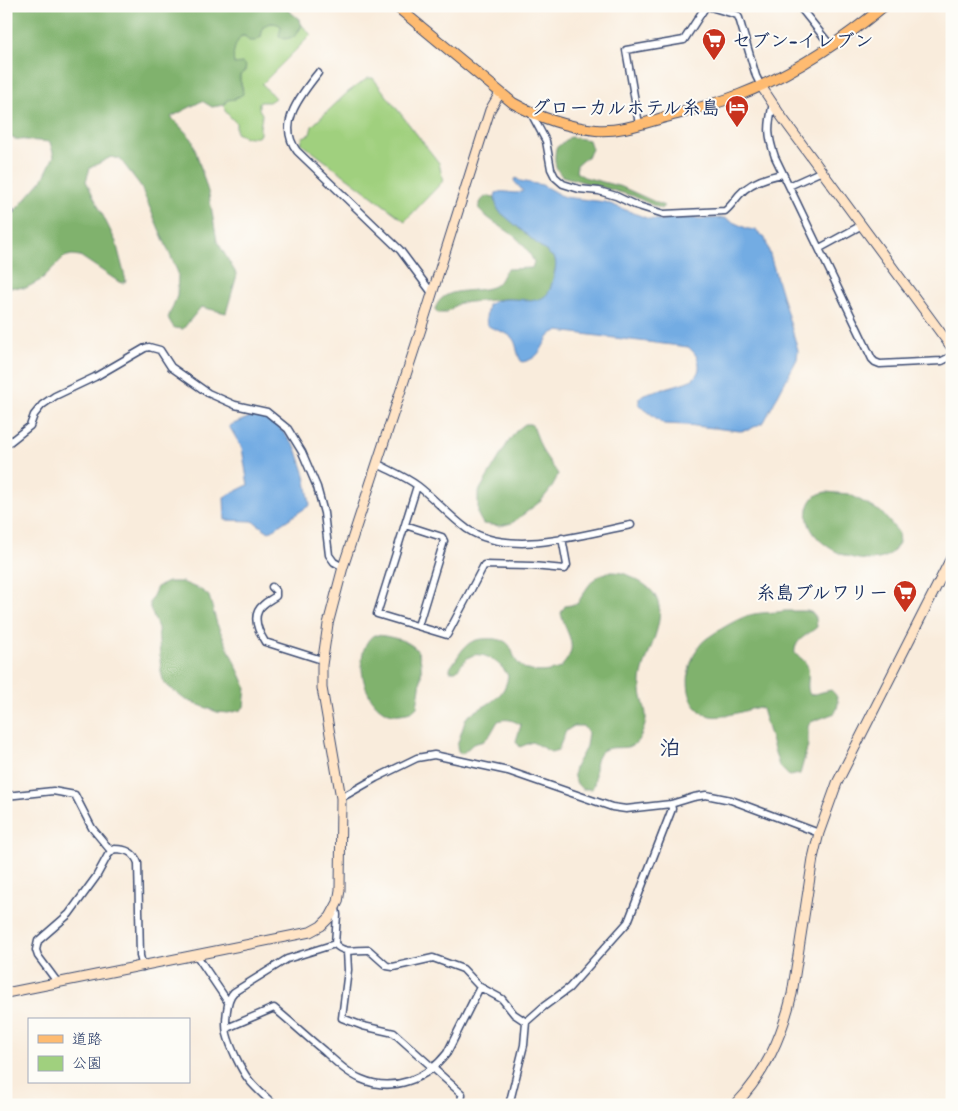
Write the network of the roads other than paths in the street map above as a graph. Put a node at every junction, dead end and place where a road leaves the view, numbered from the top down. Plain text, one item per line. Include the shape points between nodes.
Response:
1 (396, 6) edge
2 (706, 6) edge
3 (799, 6) edge
4 (884, 6) edge
5 (831, 46) junction
6 (318, 73) dead end
7 (761, 86) junction
8 (500, 93) junction
9 (772, 103) junction
10 (531, 113) junction
11 (639, 124) junction
12 (822, 171) junction
13 (783, 174) junction
14 (789, 186) junction
15 (862, 225) junction
16 (820, 248) junction
17 (432, 293) junction
18 (952, 348) edge
19 (952, 356) edge
20 (6, 445) edge
21 (378, 464) junction
22 (417, 486) junction
23 (405, 525) junction
24 (631, 525) dead end
25 (562, 538) junction
26 (952, 556) edge
27 (343, 567) junction
28 (272, 587) dead end
29 (418, 626) junction
30 (322, 660) junction
31 (6, 796) edge
32 (341, 798) junction
33 (671, 804) junction
34 (819, 833) junction
35 (111, 851) junction
36 (336, 908) junction
37 (335, 944) junction
38 (347, 951) junction
39 (197, 956) junction
40 (143, 967) junction
41 (58, 983) junction
42 (480, 987) junction
43 (6, 993) edge
44 (228, 1002) junction
45 (526, 1022) junction
46 (227, 1028) junction
47 (434, 1068) junction
48 (274, 1105) edge
49 (461, 1105) edge
50 (510, 1105) edge
51 (735, 1105) edge

1 - 8 main road
2 - 7 street via 737,15
2 - 11 street via 684,40 626,50
3 - 5 street
4 - 5 main road
5 - 7 main road
6 - 17 street via 300,97 288,127 290,143 400,250
7 - 9 street
7 - 11 main road via 738,96
8 - 10 main road
8 - 17 street via 490,110
9 - 12 street
9 - 13 street via 769,138
10 - 11 main road via 597,130
10 - 13 street via 546,141 555,178 563,184 616,196 650,211 664,214 725,211 754,183
12 - 14 street
12 - 15 street
13 - 14 street
14 - 16 street
15 - 16 street
15 - 18 street
16 - 19 street via 875,362 942,361
17 - 21 street
20 - 27 street via 30,426 42,405 55,396 145,348 155,348 160,350 171,367 198,387 235,405 267,412 288,429 317,487 330,558
21 - 22 street
21 - 27 street
22 - 23 street
22 - 25 street via 467,528 483,537 516,543
23 - 29 street via 442,537 444,541
23 - 29 street via 377,614
24 - 25 street
25 - 29 street via 567,568 486,564 447,635
26 - 34 street via 846,764
27 - 30 street
28 - 30 street via 276,596 262,605 256,618 265,642
30 - 32 street via 323,703
31 - 35 street via 53,791 75,795 92,828
32 - 33 street via 416,758 434,756 508,772 612,807 626,809
32 - 36 street via 340,890
33 - 34 street via 706,795 730,800
33 - 45 street via 672,809 628,922 569,988
34 - 51 street via 787,1015 765,1067
35 - 40 street via 129,851 138,863
35 - 41 street via 69,914 38,941 38,956
36 - 37 street
36 - 39 street via 322,926 310,932
37 - 38 street
37 - 44 street via 283,961 234,992
38 - 42 street via 369,950 393,967 436,958 463,969
38 - 47 street via 342,1018 394,1033
39 - 40 street
39 - 44 street
40 - 41 street
41 - 43 street
42 - 45 street via 502,999 514,1014
42 - 47 street via 447,1053
44 - 46 street
45 - 50 street
46 - 47 street via 274,1008 345,1070 360,1079 388,1084 404,1082
46 - 48 street via 244,1074
47 - 49 street via 462,1094

